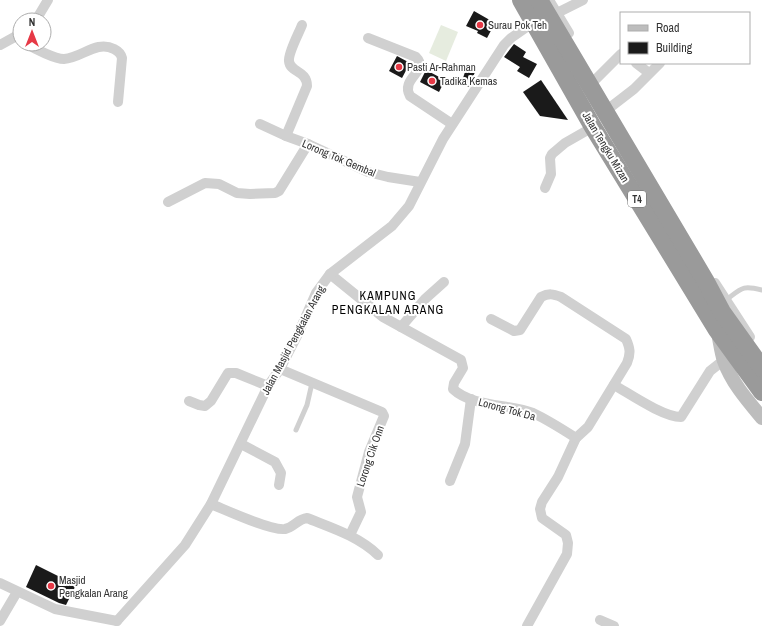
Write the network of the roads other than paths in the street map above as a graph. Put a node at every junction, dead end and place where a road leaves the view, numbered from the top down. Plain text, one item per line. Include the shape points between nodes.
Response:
1 (48, 0) edge
2 (521, 0) edge
3 (539, 0) edge
4 (550, 0) edge
5 (583, 0) edge
6 (41, 12) edge
7 (557, 13) junction
8 (534, 22) junction
9 (302, 25) dead end
10 (368, 38) dead end
11 (12, 39) edge
12 (0, 45) edge
13 (45, 52) edge
14 (620, 55) edge
15 (637, 64) edge
16 (659, 64) edge
17 (649, 73) junction
18 (596, 79) junction
19 (118, 102) dead end
20 (612, 106) junction
21 (260, 124) dead end
22 (452, 124) junction
23 (593, 127) junction
24 (286, 136) junction
25 (308, 144) junction
26 (420, 182) junction
27 (545, 188) dead end
28 (168, 202) dead end
29 (330, 274) junction
30 (444, 282) dead end
31 (762, 290) edge
32 (726, 300) junction
33 (491, 319) dead end
34 (401, 327) junction
35 (762, 354) edge
36 (728, 356) junction
37 (762, 368) edge
38 (280, 369) junction
39 (312, 383) junction
40 (614, 385) junction
41 (268, 386) junction
42 (762, 392) edge
43 (471, 399) junction
44 (189, 401) dead end
45 (762, 418) edge
46 (296, 430) dead end
47 (576, 438) junction
48 (241, 444) junction
49 (450, 481) dead end
50 (279, 486) dead end
51 (211, 504) junction
52 (350, 535) junction
53 (378, 555) dead end
54 (0, 583) edge
55 (17, 592) junction
56 (600, 620) dead end
57 (0, 621) edge
58 (119, 624) edge
59 (527, 626) edge
60 (614, 626) edge

1 - 6 street
2 - 8 highway, Jalan Tengku Mizan / T4
3 - 37 highway, Jalan Tengku Mizan / T4 via 722,312
4 - 7 street
5 - 7 street
7 - 18 street
8 - 22 street, Jalan Masjid Pengkalan Arang via 504,45
8 - 23 highway, Jalan Tengku Mizan / T4
9 - 24 street via 289,61 307,80 307,86
10 - 22 street via 419,59 420,67 407,85 407,91 410,96
11 - 12 street
13 - 19 street via 66,59 101,46 116,50 122,58
14 - 18 street
15 - 17 street
16 - 17 street
17 - 20 street
18 - 20 street
20 - 32 street
21 - 24 street, Lorong Tok Gembal
22 - 26 street, Jalan Masjid Pengkalan Arang
23 - 27 street via 565,143 552,154 551,174
23 - 36 highway, Jalan Tengku Mizan / T4 via 717,330
24 - 25 street, Lorong Tok Gembal
25 - 26 street, Lorong Tok Gembal via 368,172
25 - 28 street via 279,192 237,193 219,184 205,183
26 - 29 street, Jalan Masjid Pengkalan Arang via 409,206 392,226
29 - 34 street, Lorong Tok Da via 383,317
29 - 38 street, Jalan Masjid Pengkalan Arang via 316,293
30 - 34 street
31 - 32 lane via 746,287
32 - 35 street
33 - 40 street via 518,331 541,297 547,294 561,297 626,340 630,355
34 - 43 street, Lorong Tok Da via 461,360 463,368 453,389
36 - 40 street via 710,371 681,417 658,410
36 - 42 highway, Jalan Tengku Mizan / T4
36 - 45 street via 730,377
38 - 39 street, Lorong Cik Onn
38 - 41 street, Jalan Masjid Pengkalan Arang
39 - 46 lane via 307,405
39 - 52 street, Lorong Cik Onn via 382,412 384,416 357,497 362,512
40 - 47 street via 588,427
41 - 44 street via 236,373 228,373 211,401 205,406
41 - 48 street, Jalan Masjid Pengkalan Arang
43 - 47 street, Lorong Tok Da via 532,413
43 - 49 street via 465,444
47 - 59 street via 540,509 542,518 566,535 566,554
48 - 50 street via 275,462 281,473
48 - 51 street, Jalan Masjid Pengkalan Arang
51 - 52 street via 256,522 283,529 292,527 302,518 307,518
51 - 58 street, Jalan Masjid Pengkalan Arang via 185,545
52 - 53 street
54 - 55 street
55 - 57 street
55 - 58 street via 55,609
56 - 60 street

